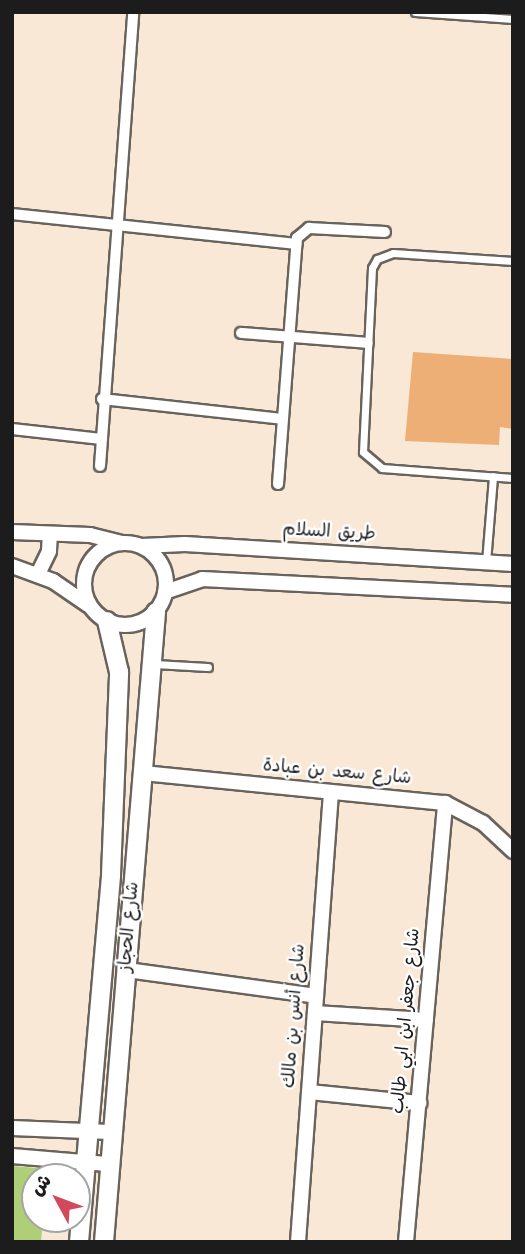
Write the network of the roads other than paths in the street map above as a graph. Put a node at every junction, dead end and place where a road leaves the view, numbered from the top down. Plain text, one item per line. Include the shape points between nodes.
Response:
1 (133, 12) edge
2 (415, 12) edge
3 (513, 19) edge
4 (12, 214) edge
5 (117, 226) junction
6 (385, 232) dead end
7 (296, 244) junction
8 (513, 261) edge
9 (240, 333) dead end
10 (288, 337) junction
11 (368, 343) junction
12 (102, 399) junction
13 (282, 419) junction
14 (12, 429) edge
15 (101, 439) junction
16 (100, 466) dead end
17 (493, 476) junction
18 (513, 478) edge
19 (278, 484) dead end
20 (12, 533) edge
21 (50, 534) junction
22 (121, 543) junction
23 (142, 546) junction
24 (513, 556) edge
25 (486, 562) junction
26 (512, 564) edge
27 (12, 566) edge
28 (38, 574) junction
29 (165, 592) junction
30 (513, 595) edge
31 (89, 605) junction
32 (156, 612) junction
33 (107, 621) junction
34 (150, 664) junction
35 (208, 667) dead end
36 (143, 773) junction
37 (331, 794) junction
38 (445, 803) junction
39 (513, 851) edge
40 (127, 970) junction
41 (316, 996) junction
42 (315, 1013) junction
43 (426, 1020) junction
44 (309, 1092) junction
45 (418, 1102) junction
46 (12, 1128) edge
47 (86, 1130) junction
48 (110, 1132) junction
49 (12, 1156) edge
50 (83, 1161) junction
51 (107, 1164) junction
52 (79, 1242) edge
53 (104, 1242) edge
54 (298, 1242) edge
55 (406, 1242) edge

1 - 5 street
2 - 3 lane
4 - 5 street
5 - 7 street
5 - 12 street
6 - 7 street via 309,228 300,233
7 - 10 street
8 - 11 lane via 381,256 372,268
9 - 10 street
10 - 11 street
10 - 13 street
11 - 17 lane via 363,452 371,463 382,468
12 - 13 street
12 - 15 street
13 - 19 street
14 - 15 street
15 - 16 street
17 - 18 lane
17 - 25 lane
20 - 21 street
21 - 22 street via 90,535
21 - 28 street via 49,551
22 - 23 street
22 - 31 street via 91,561 84,583
23 - 25 street, طريق السلام via 185,544
23 - 29 street via 159,560
24 - 26 lane
25 - 26 street, طريق السلام
27 - 28 street
28 - 31 street
29 - 30 street via 202,579
29 - 32 street
31 - 33 street
32 - 33 street via 137,624
32 - 34 street, شارع الحجاز
33 - 47 street, شارع الحجاز via 116,651 119,690 111,875
34 - 35 lane
34 - 36 street, شارع الحجاز
36 - 37 street, شارع سعد بن عبادة
36 - 40 street, شارع الحجاز
37 - 38 street, شارع سعد بن عبادة
37 - 41 street, شارع أنس بن مالك
38 - 39 street, شارع سعد بن عبادة via 483,823
38 - 43 street, شارع جعفر ابن ابي طالب
40 - 41 street
40 - 48 street, شارع الحجاز
41 - 42 street, شارع أنس بن مالك
42 - 43 street
42 - 44 street, شارع أنس بن مالك
43 - 45 street, شارع جعفر ابن ابي طالب
44 - 45 street
44 - 54 street, شارع أنس بن مالك
45 - 55 street, شارع جعفر ابن ابي طالب
46 - 47 street
47 - 48 street
47 - 50 street, شارع الحجاز
48 - 51 street, شارع الحجاز
49 - 50 street
50 - 51 street
50 - 52 street, شارع الحجاز
51 - 53 street, شارع الحجاز

